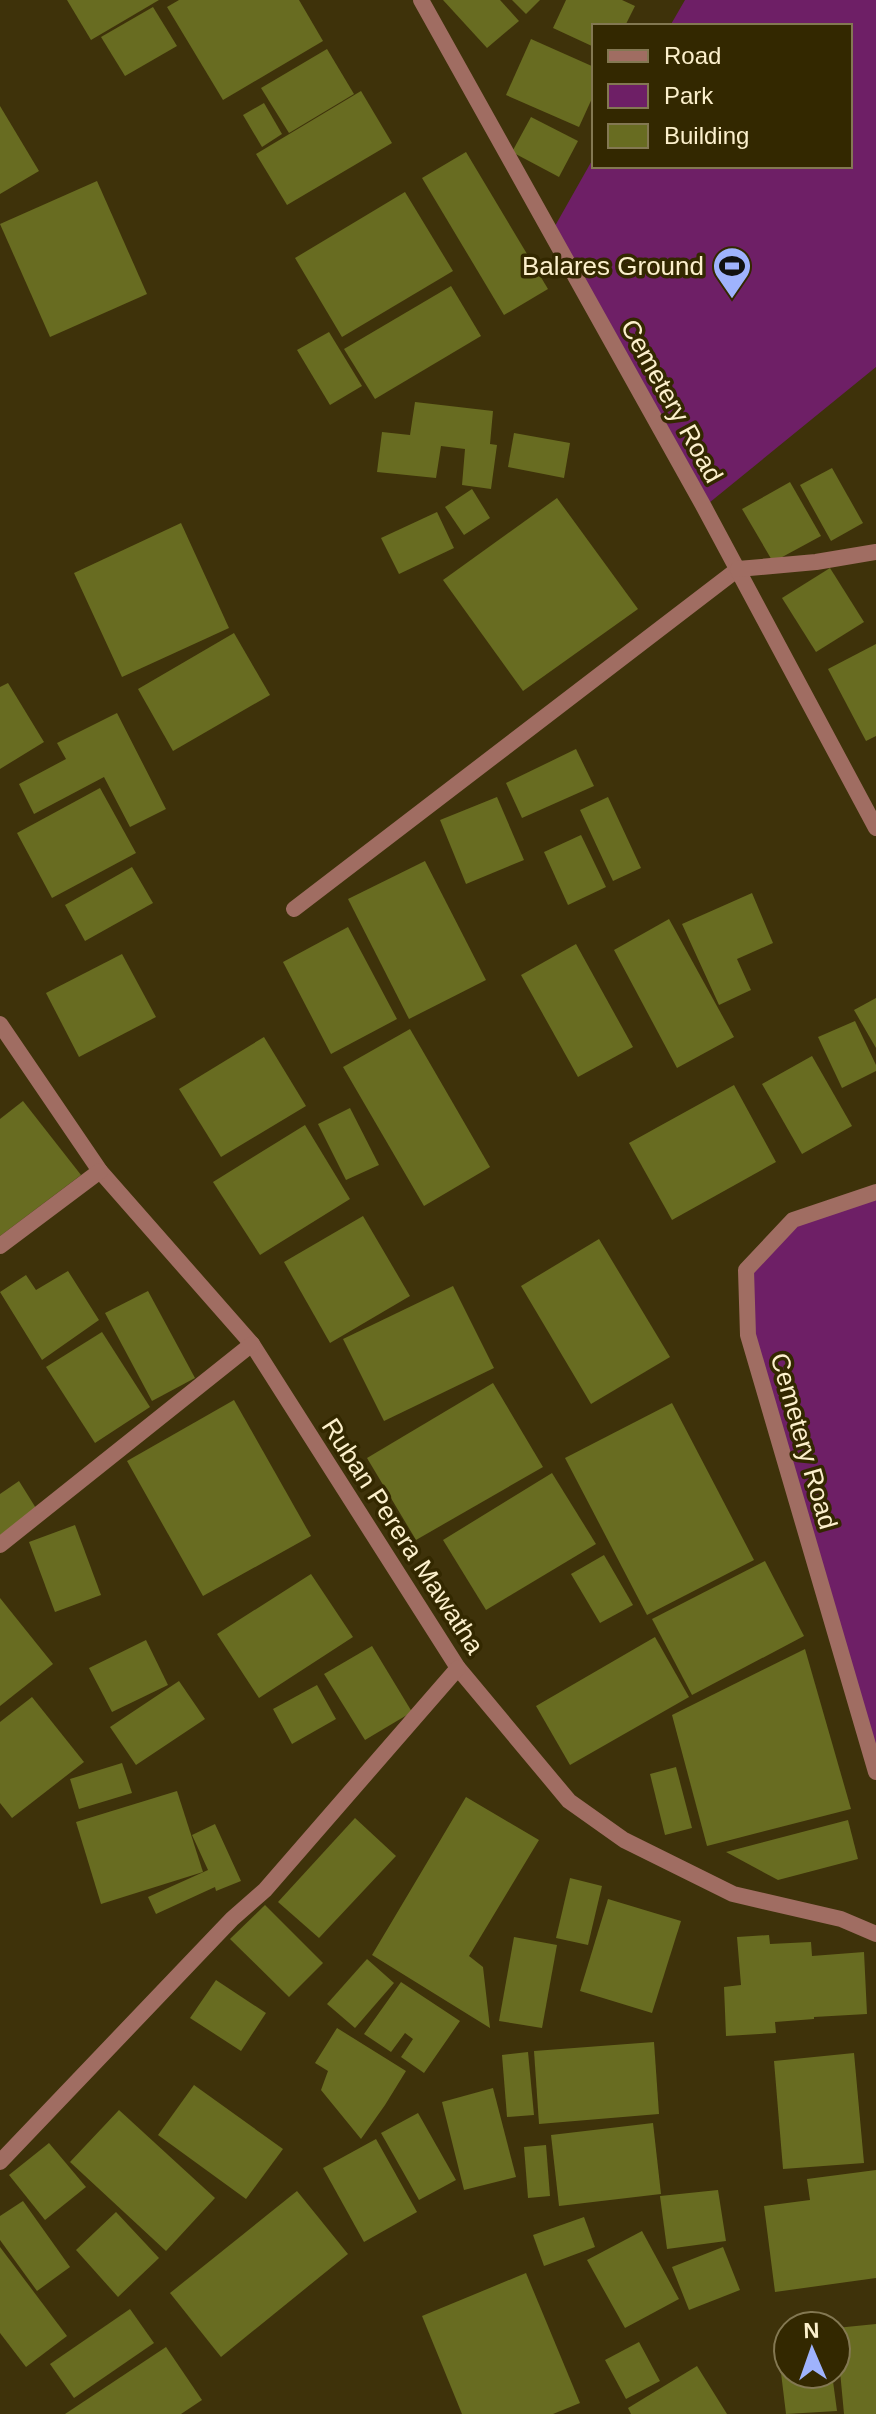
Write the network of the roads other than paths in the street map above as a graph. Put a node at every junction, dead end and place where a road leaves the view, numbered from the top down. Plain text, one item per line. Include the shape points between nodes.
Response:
1 (421, 0) edge
2 (876, 552) edge
3 (738, 569) junction
4 (876, 828) edge
5 (294, 909) dead end
6 (0, 1024) edge
7 (100, 1171) junction
8 (876, 1192) edge
9 (0, 1246) edge
10 (252, 1344) junction
11 (0, 1545) edge
12 (458, 1668) junction
13 (876, 1772) edge
14 (876, 1934) edge
15 (0, 2162) edge

1 - 3 street, Cemetery Road
2 - 3 street
3 - 4 street, Cemetery Road
3 - 5 street
6 - 7 street, Ruban Perera Mawatha
7 - 9 street
7 - 10 street, Ruban Perera Mawatha
8 - 13 street, Cemetery Road via 793,1220 746,1270 748,1335
10 - 11 street
10 - 12 street, Ruban Perera Mawatha
12 - 14 street, Ruban Perera Mawatha via 569,1801 624,1840 733,1894 841,1919
12 - 15 street via 265,1890

